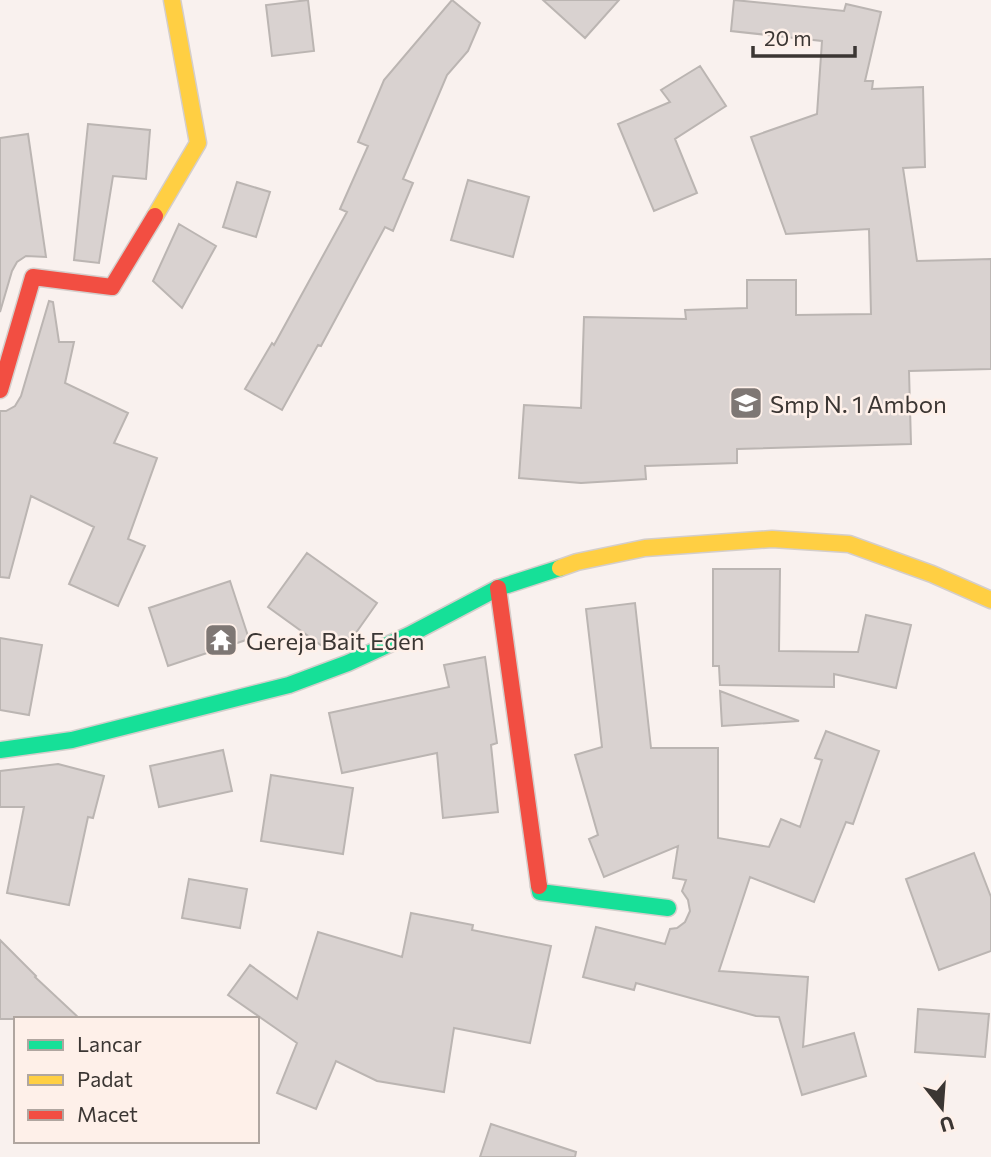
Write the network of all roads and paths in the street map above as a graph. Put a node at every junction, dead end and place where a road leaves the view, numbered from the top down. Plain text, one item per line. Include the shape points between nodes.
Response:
1 (172, 0) edge
2 (0, 390) edge
3 (498, 588) junction
4 (991, 600) edge
5 (0, 750) edge
6 (668, 908) dead end

1 - 2 street via 198,143 112,287 33,277
3 - 4 street via 576,562 645,548 772,539 849,544
3 - 5 street via 409,635 289,685 72,740
3 - 6 street via 540,892

